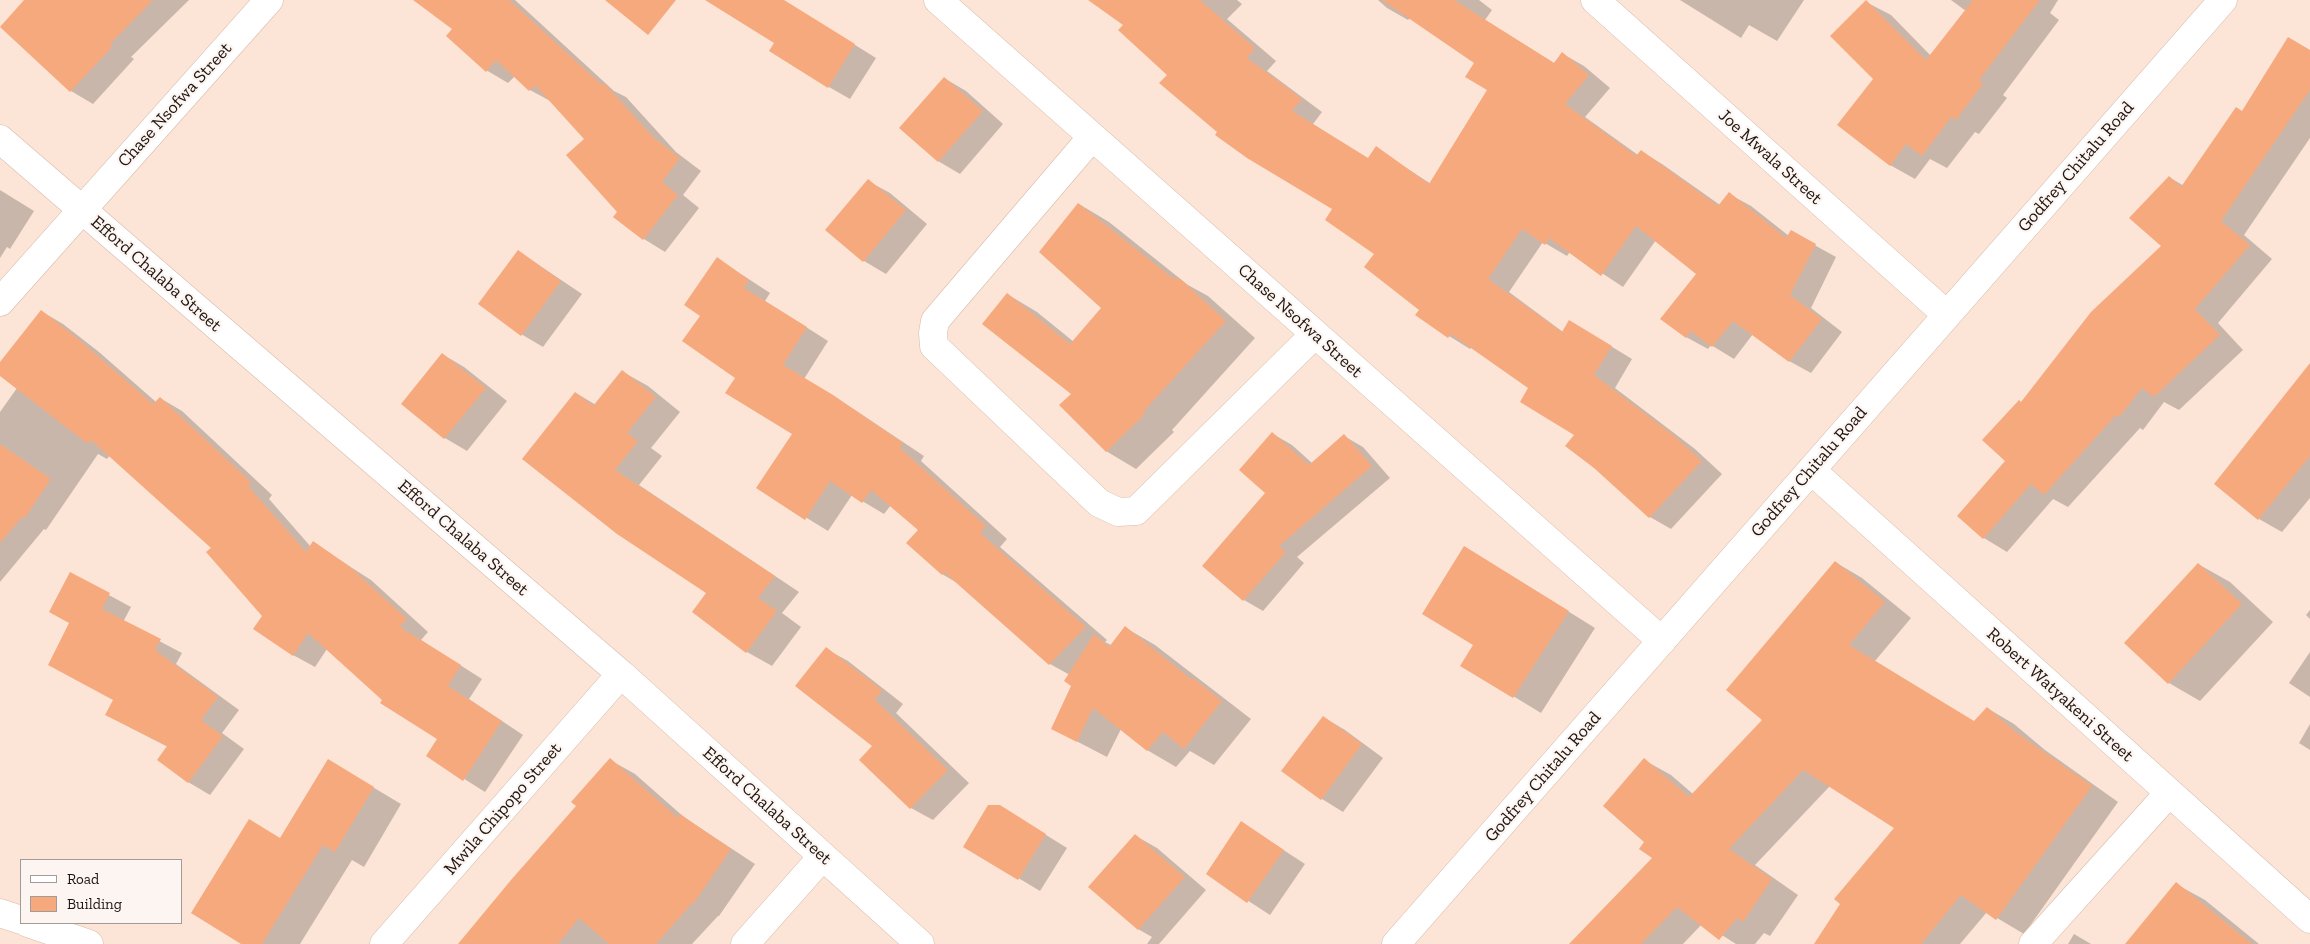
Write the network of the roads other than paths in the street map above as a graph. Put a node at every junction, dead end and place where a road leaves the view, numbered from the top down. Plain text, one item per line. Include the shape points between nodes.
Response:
1 (269, 0) edge
2 (938, 0) edge
3 (1595, 0) edge
4 (2223, 0) edge
5 (1092, 137) junction
6 (0, 139) edge
7 (80, 209) junction
8 (0, 302) edge
9 (1946, 314) junction
10 (1315, 334) junction
11 (1811, 470) junction
12 (1662, 641) junction
13 (621, 674) junction
14 (2169, 793) junction
15 (823, 856) junction
16 (0, 913) edge
17 (2310, 919) edge
18 (20, 920) edge
19 (31, 924) edge
20 (89, 944) edge
21 (384, 944) edge
22 (745, 944) edge
23 (920, 944) edge
24 (1396, 944) edge
25 (2033, 944) edge

1 - 7 street, Chase Nsofwa Street
2 - 5 street, Chase Nsofwa Street
3 - 9 street, Joe Mwala Street
4 - 9 street, Godfrey Chitalu Road
5 - 10 street, Chase Nsofwa Street
5 - 10 street via 935,321 933,333 934,346 1099,503 1118,512 1136,511
6 - 7 street, Efford Chalaba Street
7 - 8 street, Chase Nsofwa Street
7 - 13 street, Efford Chalaba Street
9 - 11 street, Godfrey Chitalu Road
10 - 12 street, Chase Nsofwa Street
11 - 12 street, Godfrey Chitalu Road
11 - 14 street, Robert Watyakeni Street
12 - 24 street, Godfrey Chitalu Road
13 - 15 street, Efford Chalaba Street
13 - 21 street, Mwila Chipopo Street
14 - 17 street, Robert Watyakeni Street
14 - 25 street
15 - 22 street
15 - 23 street, Efford Chalaba Street
16 - 18 street
19 - 20 street

